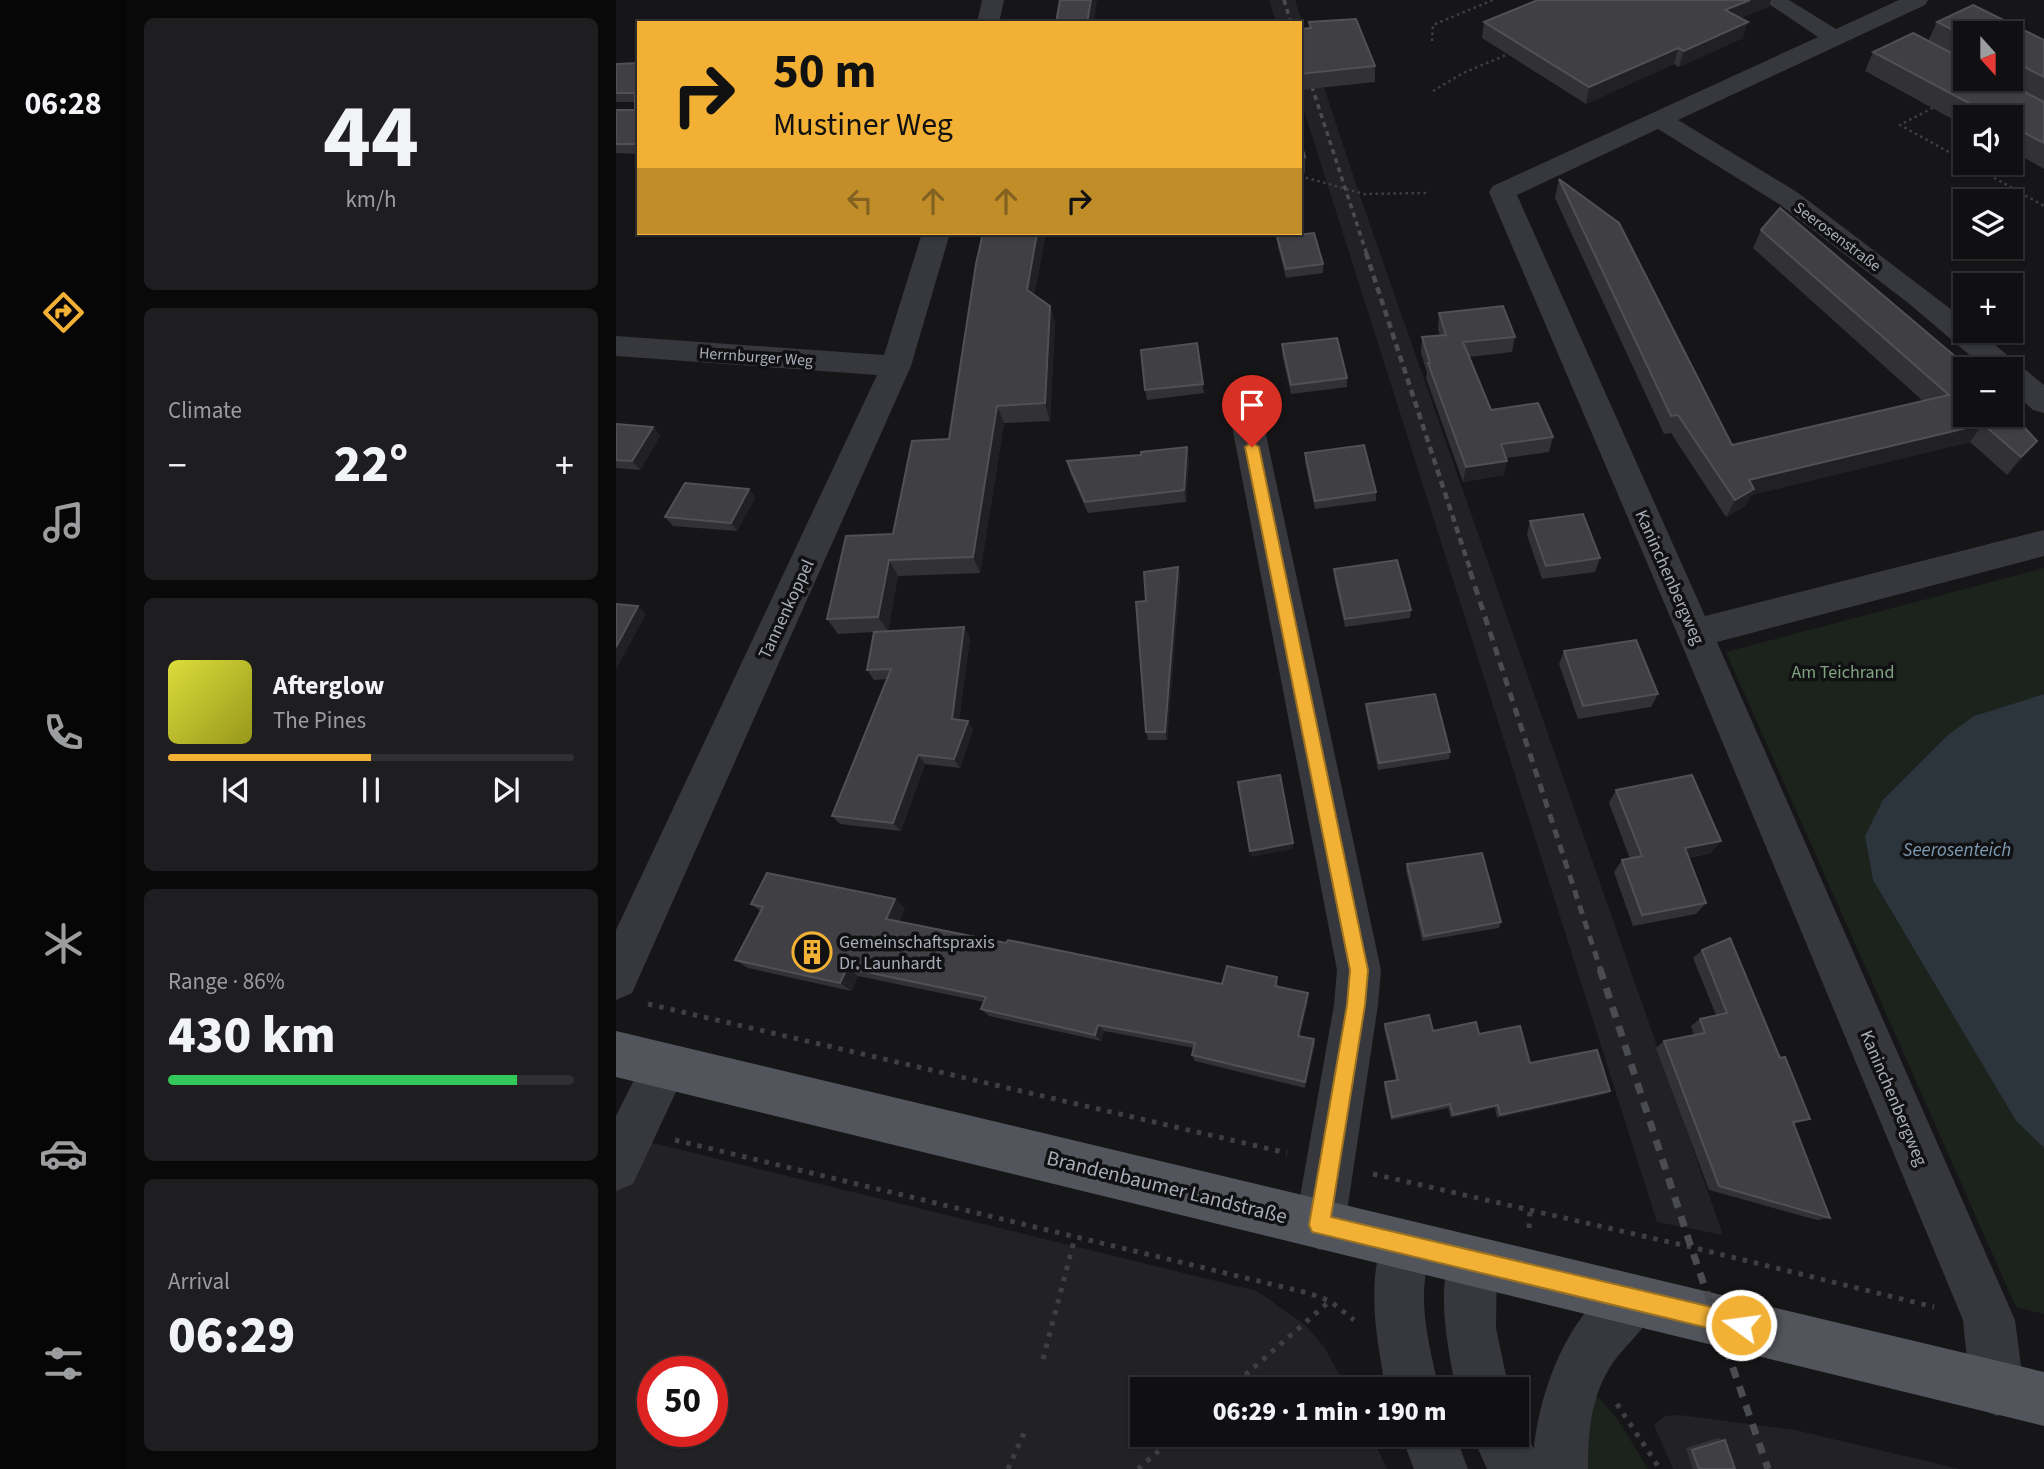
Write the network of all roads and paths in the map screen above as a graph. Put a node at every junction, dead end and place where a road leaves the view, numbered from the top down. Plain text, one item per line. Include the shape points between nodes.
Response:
1 (993, 0) edge
2 (1493, 0) edge
3 (1774, 0) edge
4 (1917, 0) edge
5 (988, 21) edge
6 (1869, 22) junction
7 (1893, 35) dead end
8 (1835, 38) junction
9 (1432, 41) dead end
10 (1513, 52) edge
11 (1433, 92) dead end
12 (1948, 100) edge
13 (1659, 119) junction
14 (1953, 155) edge
15 (1989, 175) edge
16 (1302, 177) edge
17 (1428, 193) dead end
18 (2044, 206) edge
19 (935, 235) edge
20 (616, 346) edge
21 (1991, 357) edge
22 (896, 366) junction
23 (2023, 384) edge
24 (2044, 402) edge
25 (1247, 421) dead end
26 (2044, 543) edge
27 (1695, 633) junction
28 (616, 978) edge
29 (643, 1003) dead end
30 (616, 1054) edge
31 (665, 1066) junction
32 (670, 1139) dead end
33 (1329, 1164) junction
34 (616, 1167) edge
35 (1320, 1225) junction
36 (1074, 1237) junction
37 (1405, 1245) junction
38 (1472, 1261) junction
39 (1634, 1300) junction
40 (1329, 1301) junction
41 (1353, 1320) dead end
42 (1989, 1320) junction
43 (1043, 1359) dead end
44 (1243, 1377) edge
45 (1410, 1377) edge
46 (1480, 1377) edge
47 (2021, 1394) edge
48 (1611, 1395) dead end
49 (1026, 1431) dead end
50 (1163, 1447) edge
51 (1432, 1447) edge
52 (1505, 1447) edge
53 (1008, 1469) edge
54 (1138, 1469) edge
55 (1441, 1469) edge
56 (1515, 1469) edge
57 (1561, 1469) edge
58 (1660, 1469) edge

1 - 5 street
2 - 9 path via 1433,25
3 - 8 street
4 - 6 street, Kaninchenbergweg
6 - 7 street
6 - 8 street, Kaninchenbergweg
8 - 13 street, Kaninchenbergweg
10 - 11 path via 1463,73
12 - 14 path via 1900,125
13 - 21 street, Seerosenstraße via 1788,198
13 - 27 street, Kaninchenbergweg via 1502,192
15 - 18 path
16 - 17 path via 1364,194
19 - 22 street, Tannenkoppel
20 - 22 street, Herrnburger Weg
22 - 28 street, Tannenkoppel
23 - 24 street
25 - 33 street via 1359,970
26 - 27 street
27 - 42 street, Kaninchenbergweg
29 - 33 path
30 - 31 main road, Brandenbaumer Landstraße
31 - 34 street
31 - 35 main road, Brandenbaumer Landstraße
32 - 36 path
33 - 35 street
33 - 42 path
35 - 37 main road, Brandenbaumer Landstraße
36 - 40 path
36 - 43 path
37 - 38 main road, Brandenbaumer Landstraße
37 - 45 street via 1399,1305
38 - 39 main road, Brandenbaumer Landstraße
38 - 46 street via 1470,1328
39 - 47 main road, Brandenbaumer Landstraße
39 - 57 street via 1594,1346 1579,1376 1569,1402
40 - 41 path
40 - 44 path
42 - 47 street, Kaninchenbergweg
48 - 58 path
49 - 53 path
50 - 54 path
51 - 55 street
52 - 56 street

